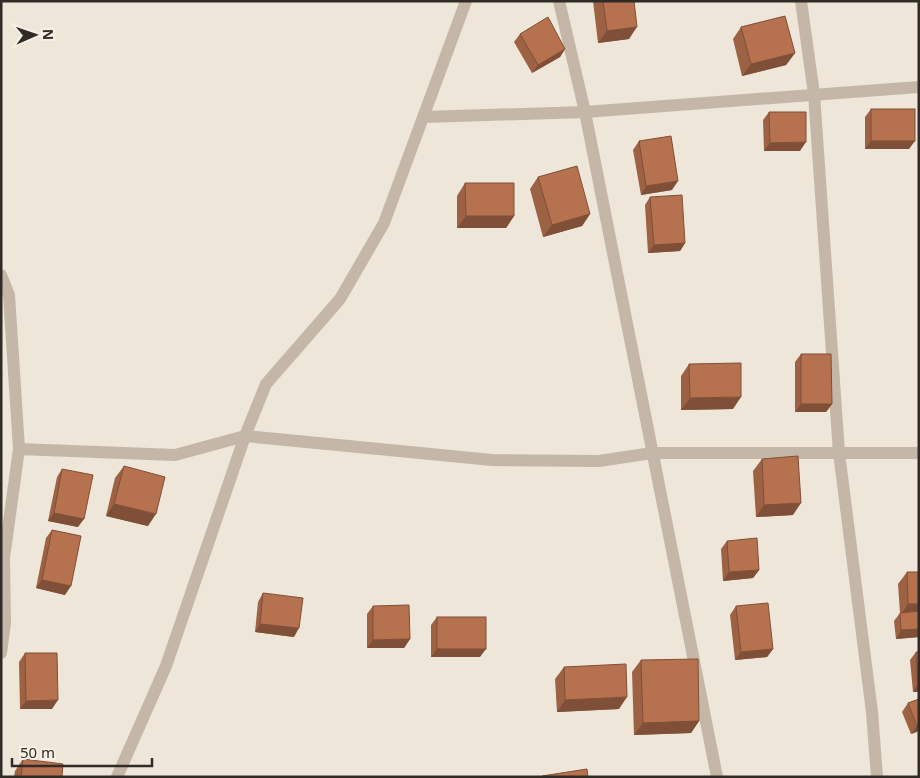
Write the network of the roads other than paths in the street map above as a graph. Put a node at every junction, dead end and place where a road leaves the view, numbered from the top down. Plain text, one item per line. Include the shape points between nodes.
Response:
1 (466, 1) edge
2 (559, 1) edge
3 (801, 1) edge
4 (919, 87) edge
5 (814, 94) junction
6 (584, 112) junction
7 (424, 117) junction
8 (1, 275) edge
9 (245, 436) junction
10 (19, 449) junction
11 (652, 453) junction
12 (839, 453) junction
13 (919, 453) edge
14 (1, 653) edge
15 (118, 777) edge
16 (717, 777) edge
17 (877, 777) edge

1 - 7 street
2 - 6 street
3 - 5 street
4 - 5 street
5 - 6 street
5 - 12 street
6 - 7 street
6 - 11 street
7 - 9 street via 384,223 340,299 266,384
8 - 10 street via 9,295
9 - 10 street via 176,455
9 - 11 street via 492,460 599,462
9 - 15 street via 166,666
10 - 14 street via 4,558 5,623
11 - 12 street
11 - 16 street
12 - 13 street
12 - 17 street via 872,712

